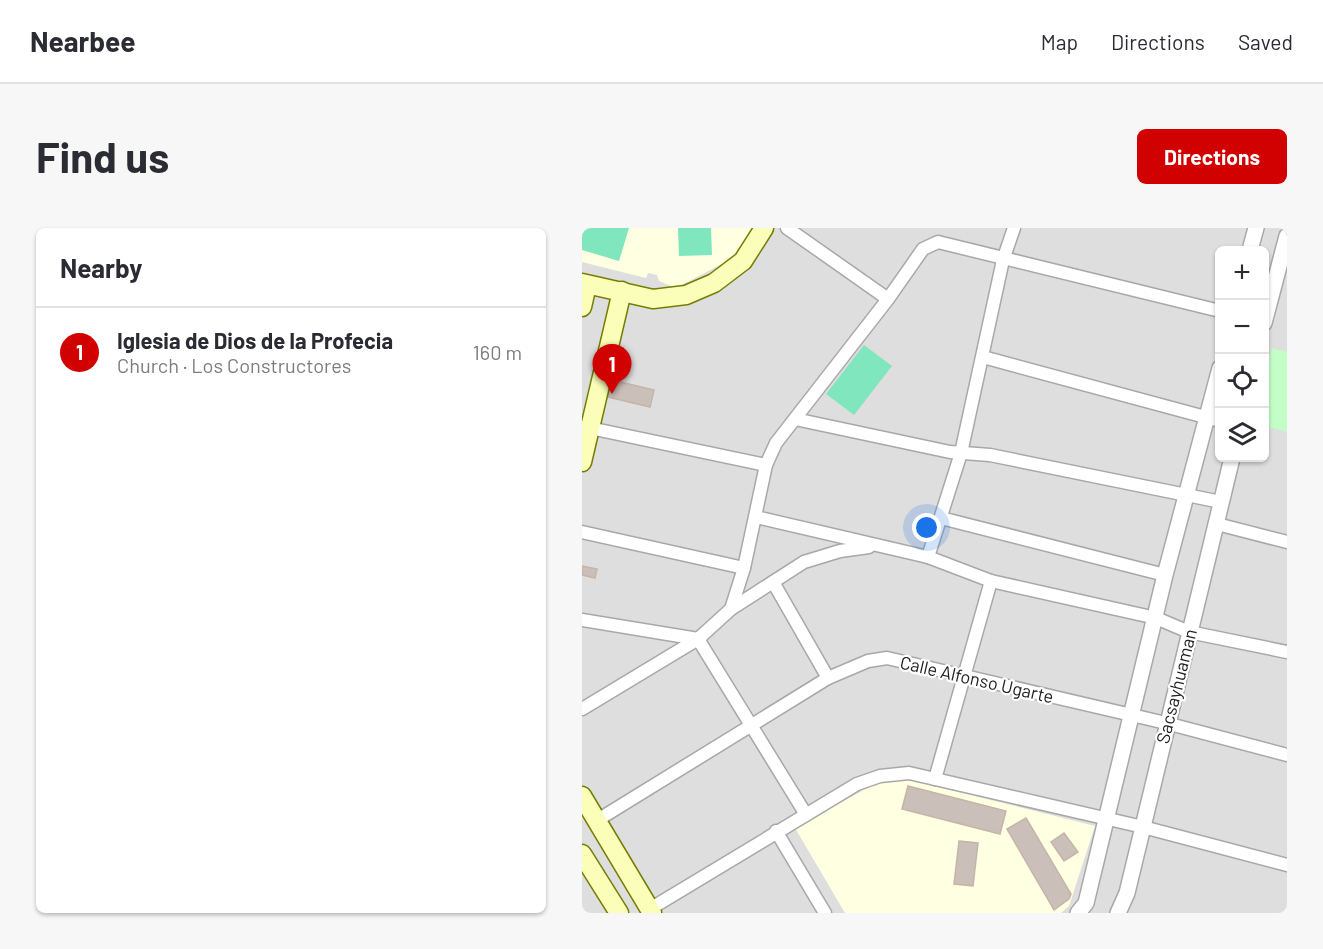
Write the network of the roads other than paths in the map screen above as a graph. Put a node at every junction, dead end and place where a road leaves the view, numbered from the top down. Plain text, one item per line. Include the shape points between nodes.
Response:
1 (764, 228) edge
2 (787, 228) edge
3 (1014, 228) edge
4 (1256, 228) edge
5 (1286, 241) edge
6 (1251, 246) edge
7 (1003, 260) junction
8 (585, 284) edge
9 (622, 291) junction
10 (888, 299) junction
11 (1269, 306) edge
12 (582, 307) edge
13 (1215, 310) edge
14 (983, 357) junction
15 (795, 419) junction
16 (1213, 419) edge
17 (586, 427) edge
18 (961, 453) junction
19 (582, 462) edge
20 (1231, 462) edge
21 (766, 465) junction
22 (1186, 494) junction
23 (1221, 502) junction
24 (756, 517) junction
25 (941, 518) junction
26 (1216, 524) junction
27 (582, 532) edge
28 (1287, 542) edge
29 (879, 546) junction
30 (928, 557) junction
31 (744, 568) junction
32 (1165, 575) junction
33 (991, 581) junction
34 (773, 582) junction
35 (731, 609) junction
36 (1156, 618) junction
37 (582, 620) edge
38 (1189, 632) junction
39 (698, 639) junction
40 (1287, 652) edge
41 (966, 676) junction
42 (828, 678) junction
43 (582, 709) edge
44 (1132, 715) junction
45 (1166, 723) junction
46 (752, 724) junction
47 (1287, 755) edge
48 (935, 779) junction
49 (582, 796) edge
50 (805, 813) junction
51 (1107, 819) junction
52 (596, 820) junction
53 (1143, 827) junction
54 (776, 831) junction
55 (582, 854) edge
56 (1287, 865) edge
57 (651, 911) edge
58 (619, 913) edge
59 (825, 913) edge
60 (1078, 913) edge
61 (1119, 913) edge

1 - 9 main road via 743,261 714,283 686,295 653,299
2 - 10 street
3 - 7 street
4 - 6 street
5 - 11 street
7 - 10 street via 938,243 923,249
7 - 13 street
7 - 14 street
8 - 9 main road
8 - 12 main road
9 - 17 main road
10 - 15 street
14 - 16 street
14 - 18 street
15 - 18 street
15 - 21 street via 776,443
16 - 22 street
17 - 19 main road
17 - 21 street
18 - 22 street via 990,455
18 - 25 street
20 - 23 street, Sacsayhuaman
21 - 24 street
22 - 23 street
22 - 32 street
23 - 26 street, Sacsayhuaman
24 - 29 street
24 - 31 street
25 - 30 street
25 - 32 street
26 - 28 street
26 - 38 street, Sacsayhuaman
27 - 31 street
29 - 30 street
29 - 34 street via 821,556
30 - 33 street
31 - 35 street
32 - 36 street
33 - 36 street
33 - 41 street
34 - 35 street
34 - 42 street
35 - 39 street
36 - 38 street
36 - 44 street
37 - 39 street
38 - 40 street
38 - 45 street, Sacsayhuaman
39 - 43 street
39 - 46 street
41 - 42 street, Calle Alfonso Ugarte via 887,658 868,661
41 - 44 street, Calle Alfonso Ugarte
41 - 48 street
42 - 46 street, Calle Alfonso Ugarte
44 - 45 street, Calle Alfonso Ugarte
44 - 51 street
45 - 47 street, Calle Alfonso Ugarte
45 - 53 street, Sacsayhuaman
46 - 50 street
46 - 52 street, Calle Alfonso Ugarte
48 - 50 street via 909,773 880,776 857,784
48 - 51 street
49 - 52 main road
50 - 54 street
51 - 53 street
51 - 60 street via 1086,903
52 - 57 main road
53 - 56 street
53 - 61 street, Sacsayhuaman
54 - 57 street
54 - 59 street
55 - 58 main road

